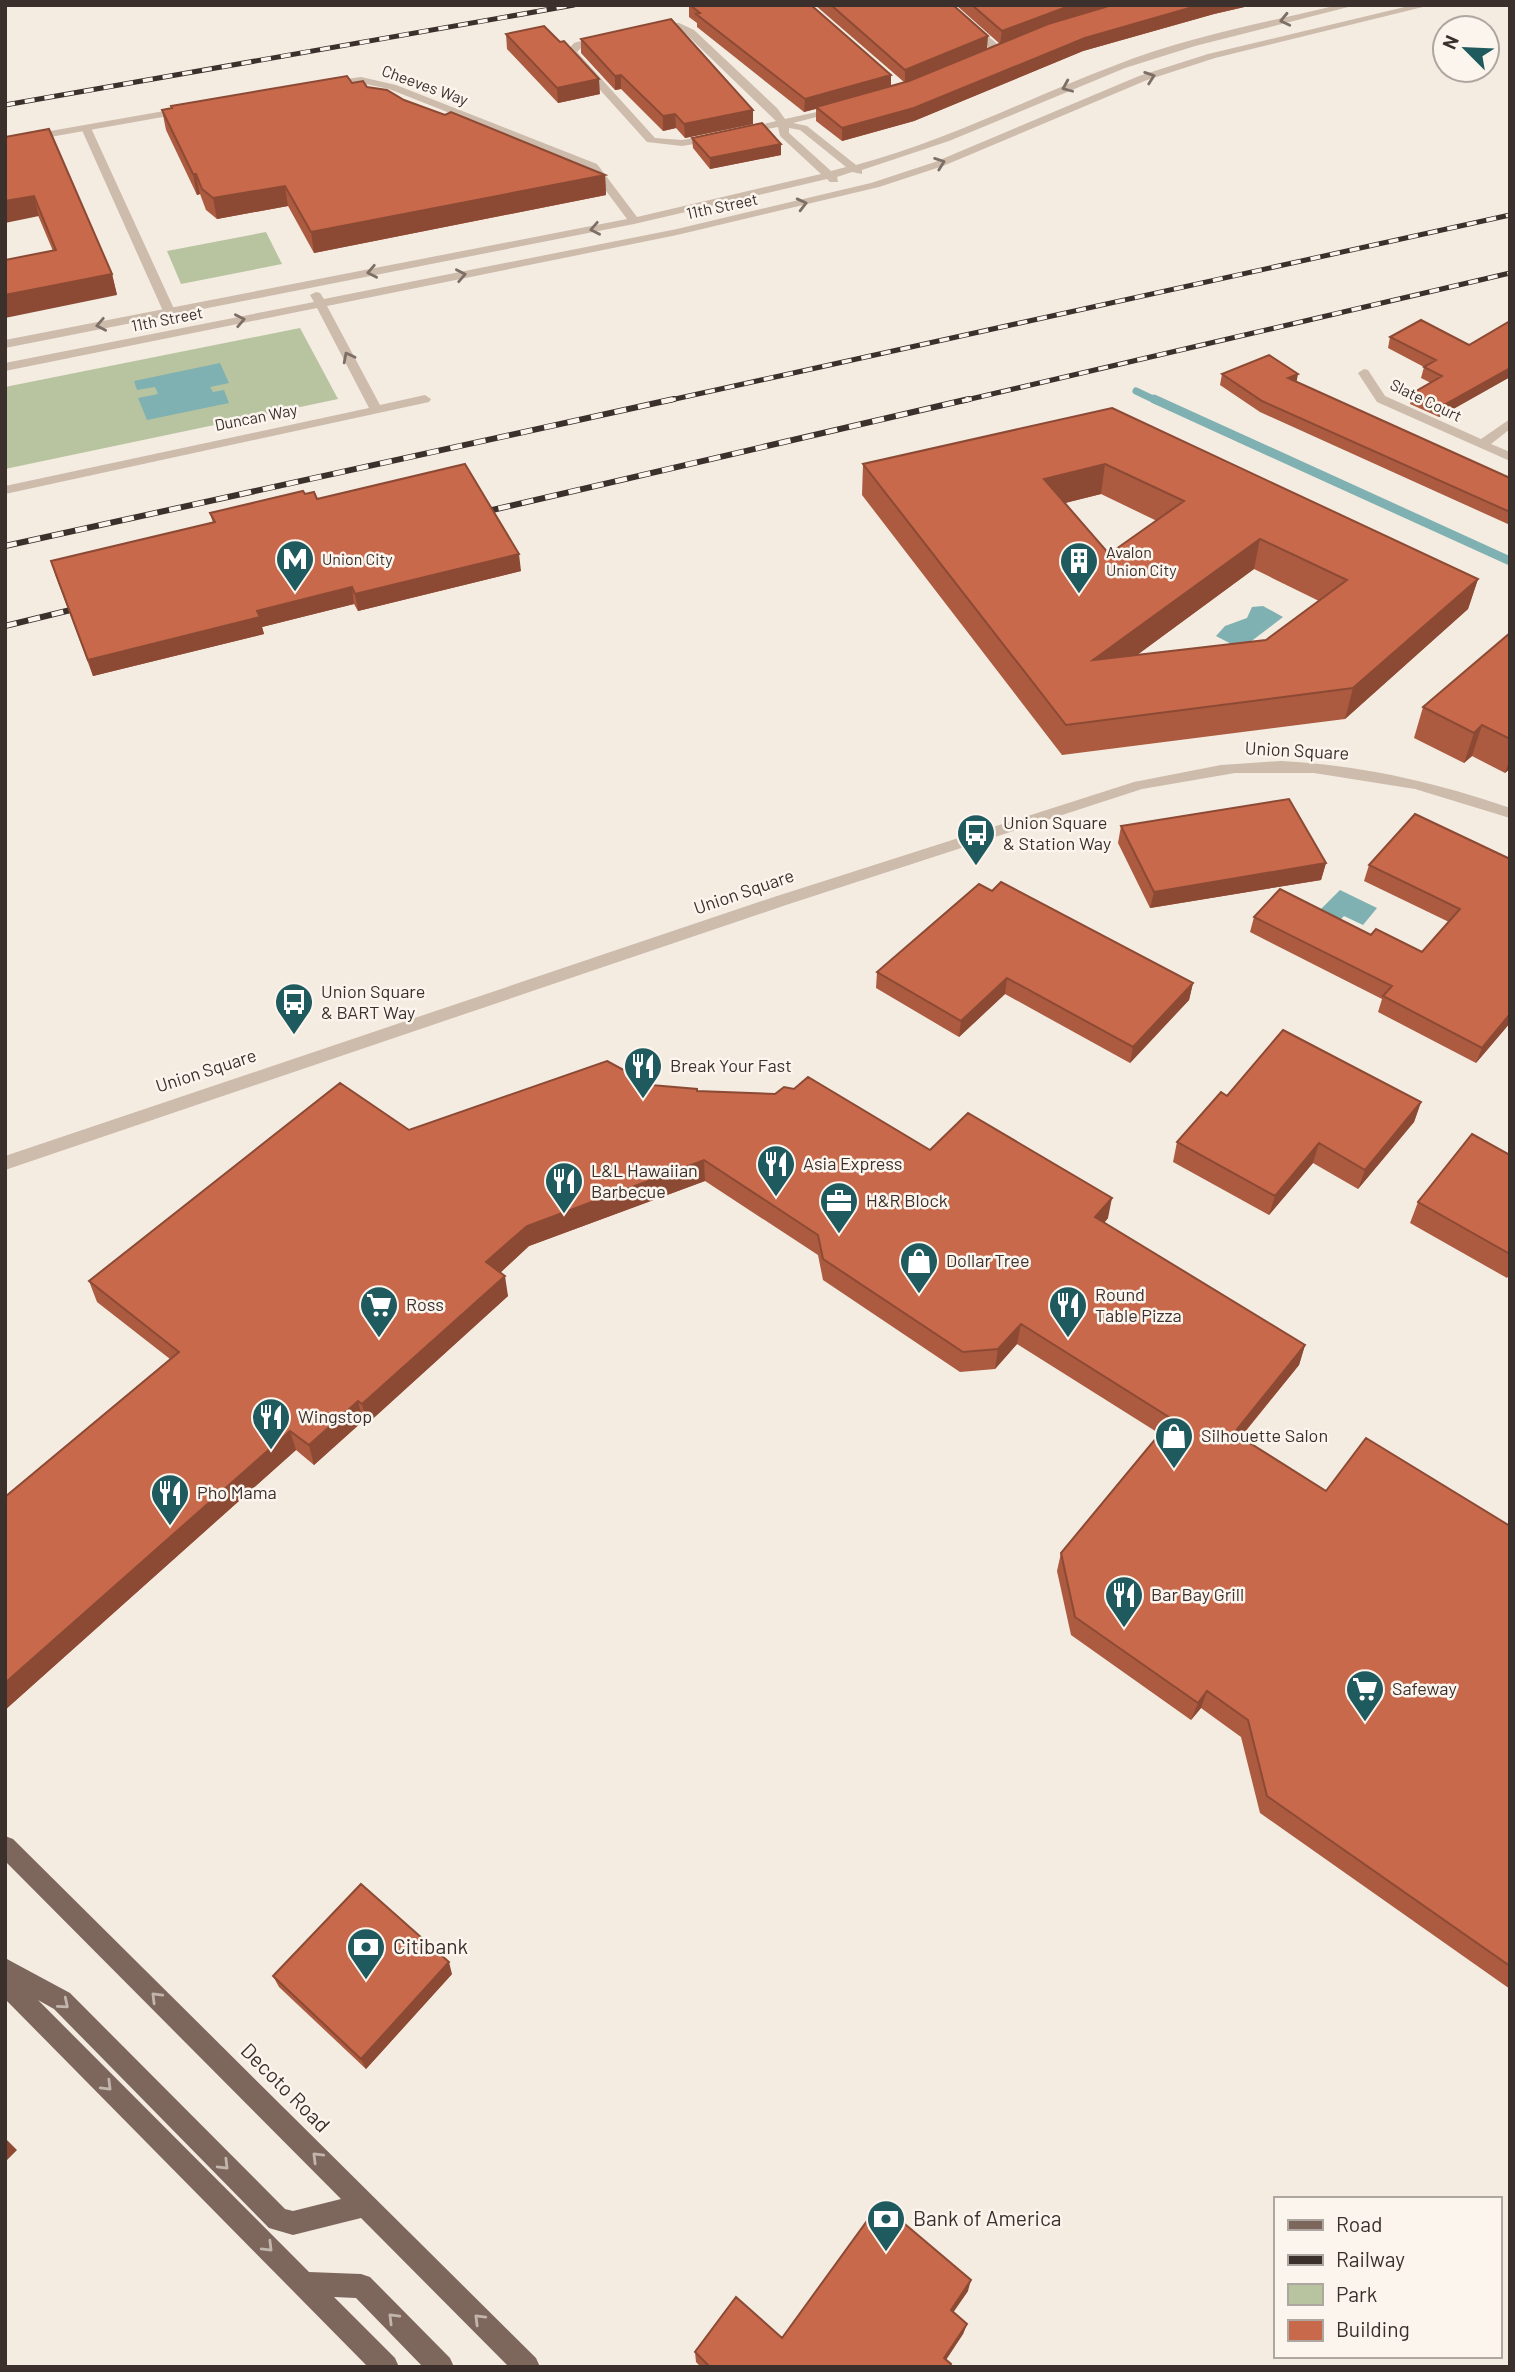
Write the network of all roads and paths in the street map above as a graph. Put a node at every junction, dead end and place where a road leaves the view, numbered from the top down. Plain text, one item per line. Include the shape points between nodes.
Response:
1 (946, 5) edge
2 (1351, 5) edge
3 (1426, 5) edge
4 (643, 29) edge
5 (618, 35) edge
6 (987, 56) edge
7 (322, 85) edge
8 (849, 105) edge
9 (204, 107) edge
10 (783, 124) junction
11 (86, 128) junction
12 (734, 134) edge
13 (721, 136) edge
14 (5, 142) edge
15 (853, 169) junction
16 (829, 175) junction
17 (875, 185) junction
18 (849, 192) junction
19 (634, 221) junction
20 (310, 284) junction
21 (322, 303) junction
22 (170, 311) junction
23 (5, 344) edge
24 (5, 367) edge
25 (1364, 373) dead end
26 (425, 399) dead end
27 (376, 410) junction
28 (1510, 423) edge
29 (1482, 444) junction
30 (1510, 457) edge
31 (5, 490) edge
32 (1510, 813) edge
33 (5, 1163) edge
34 (5, 1846) edge
35 (5, 1969) edge
36 (5, 1983) edge
37 (365, 2205) junction
38 (304, 2284) junction
39 (386, 2367) edge
40 (441, 2367) edge
41 (527, 2367) edge

1 - 6 street via 1004,48
2 -> 15 street, 11th Street via 1121,66 945,139
17 -> 3 street, 11th Street via 1001,139 1143,78 1212,56
4 - 10 street via 667,24 690,32
5 - 13 street via 578,45 571,52 651,140 685,144
7 - 19 street, Cheeves Way via 361,80 385,85 593,166
8 - 10 street
9 - 11 street
10 - 12 street
10 - 15 street via 803,128
10 - 16 street via 784,134
11 - 14 street
11 - 22 street
15 - 16 street, 11th Street
15 - 17 street
16 - 18 street
16 - 19 street, 11th Street
17 - 18 street, 11th Street
21 -> 18 street, 11th Street via 677,232
19 -> 20 street, 11th Street
20 - 21 street
20 - 22 street, 11th Street
24 -> 21 street, 11th Street
27 -> 21 street
22 -> 23 street, 11th Street
25 - 29 street, Slate Court via 1381,399
26 - 27 street, Duncan Way
27 - 31 street, Duncan Way
28 - 29 street
29 - 30 street, Slate Court
32 - 33 street, Union Square via 1440,790 1311,769 1251,766 1139,785
37 -> 34 main road, Decoto Road
35 -> 37 main road via 62,2001 278,2219 293,2223
36 -> 38 main road
41 -> 37 main road, Decoto Road
38 - 39 main road
40 -> 38 main road via 361,2286

